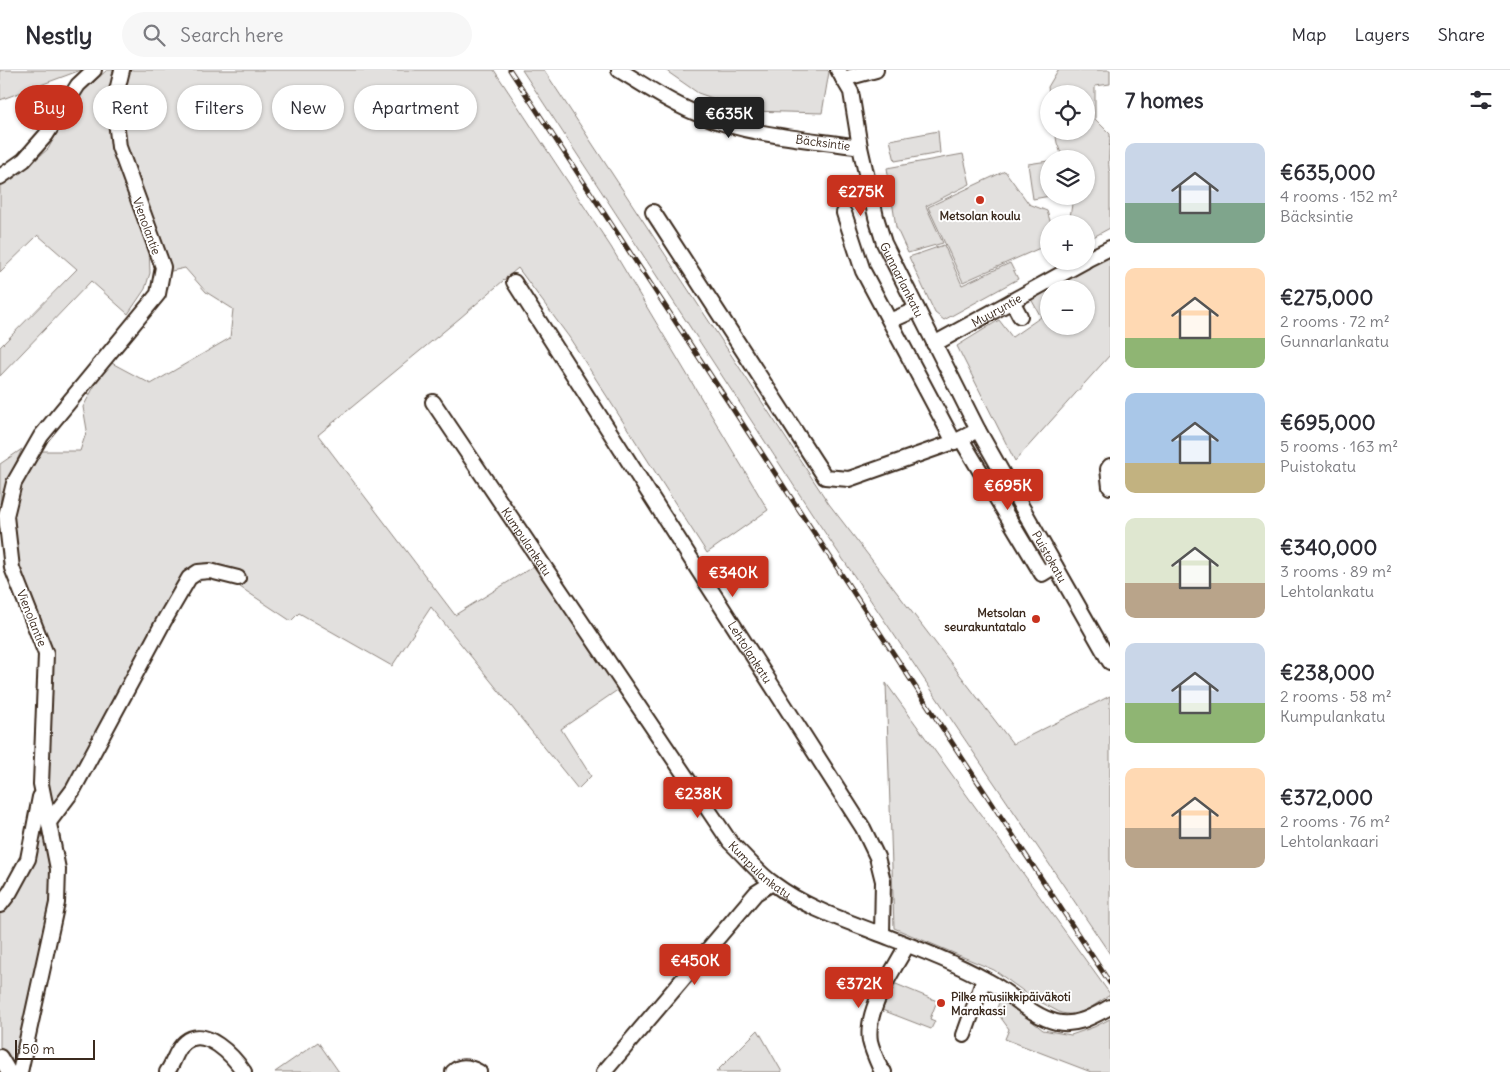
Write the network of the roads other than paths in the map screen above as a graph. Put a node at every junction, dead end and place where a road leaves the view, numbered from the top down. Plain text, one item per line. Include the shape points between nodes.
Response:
1 (94, 70) edge
2 (122, 70) edge
3 (619, 70) edge
4 (876, 70) edge
5 (840, 74) edge
6 (860, 147) junction
7 (0, 176) edge
8 (653, 212) dead end
9 (844, 213) dead end
10 (1110, 248) edge
11 (1095, 256) edge
12 (1069, 270) edge
13 (514, 282) dead end
14 (1012, 301) junction
15 (916, 309) junction
16 (1020, 316) dead end
17 (890, 321) junction
18 (934, 344) junction
19 (433, 402) dead end
20 (978, 430) junction
21 (957, 441) junction
22 (1110, 466) edge
23 (1110, 487) edge
24 (1055, 566) junction
25 (238, 578) dead end
26 (1110, 662) edge
27 (41, 784) junction
28 (49, 822) junction
29 (772, 883) junction
30 (0, 905) edge
31 (882, 934) junction
32 (907, 945) junction
33 (984, 979) junction
34 (1110, 1007) edge
35 (964, 1035) dead end
36 (0, 1057) edge
37 (9, 1072) edge
38 (20, 1072) edge
39 (167, 1072) edge
40 (244, 1072) edge
41 (453, 1072) edge
42 (479, 1072) edge
43 (604, 1072) edge
44 (884, 1072) edge

1 - 7 street via 78,85 46,135 24,160
2 - 27 street, Vienolantie via 114,103 120,147 163,267 158,294 41,436 14,483 6,516 12,568 46,654
3 - 6 street, Bäcksintie via 703,116 766,134
4 - 5 street
5 - 6 street, Gunnarlankatu via 851,92
6 - 15 street, Gunnarlankatu via 884,243
8 - 21 street via 825,477 849,479
9 - 17 street via 863,271
10 - 11 street, Myyryntie
12 - 14 street, Myyryntie
13 - 31 street, Lehtolankatu via 863,828 877,857 883,881
14 - 16 street
14 - 18 street, Myyryntie
15 - 17 street
15 - 18 street, Gunnarlankatu
17 - 21 street
18 - 20 street, Puistokatu
19 - 29 street, Kumpulankatu via 730,842
20 - 21 street
20 - 24 street, Puistokatu
21 - 24 street via 1042,574
22 - 23 street
24 - 26 street, Puistokatu
25 - 28 street via 210,571 198,572 189,578 73,790
27 - 28 street, Vienolantie
27 - 30 street via 28,860
28 - 38 street, Vienolantie via 58,869 57,903
29 - 31 street, Kumpulankatu via 796,899
29 - 43 street via 756,893
31 - 32 street, Kumpulankatu
32 - 33 street, Kumpulankatu
32 - 44 street via 875,1004 869,1026 870,1042
33 - 34 street, Kumpulankatu via 1045,1018 1058,1022 1082,1021
33 - 35 street
36 - 37 street
39 - 40 street via 185,1041 196,1037 221,1047
41 - 42 street via 469,1066

